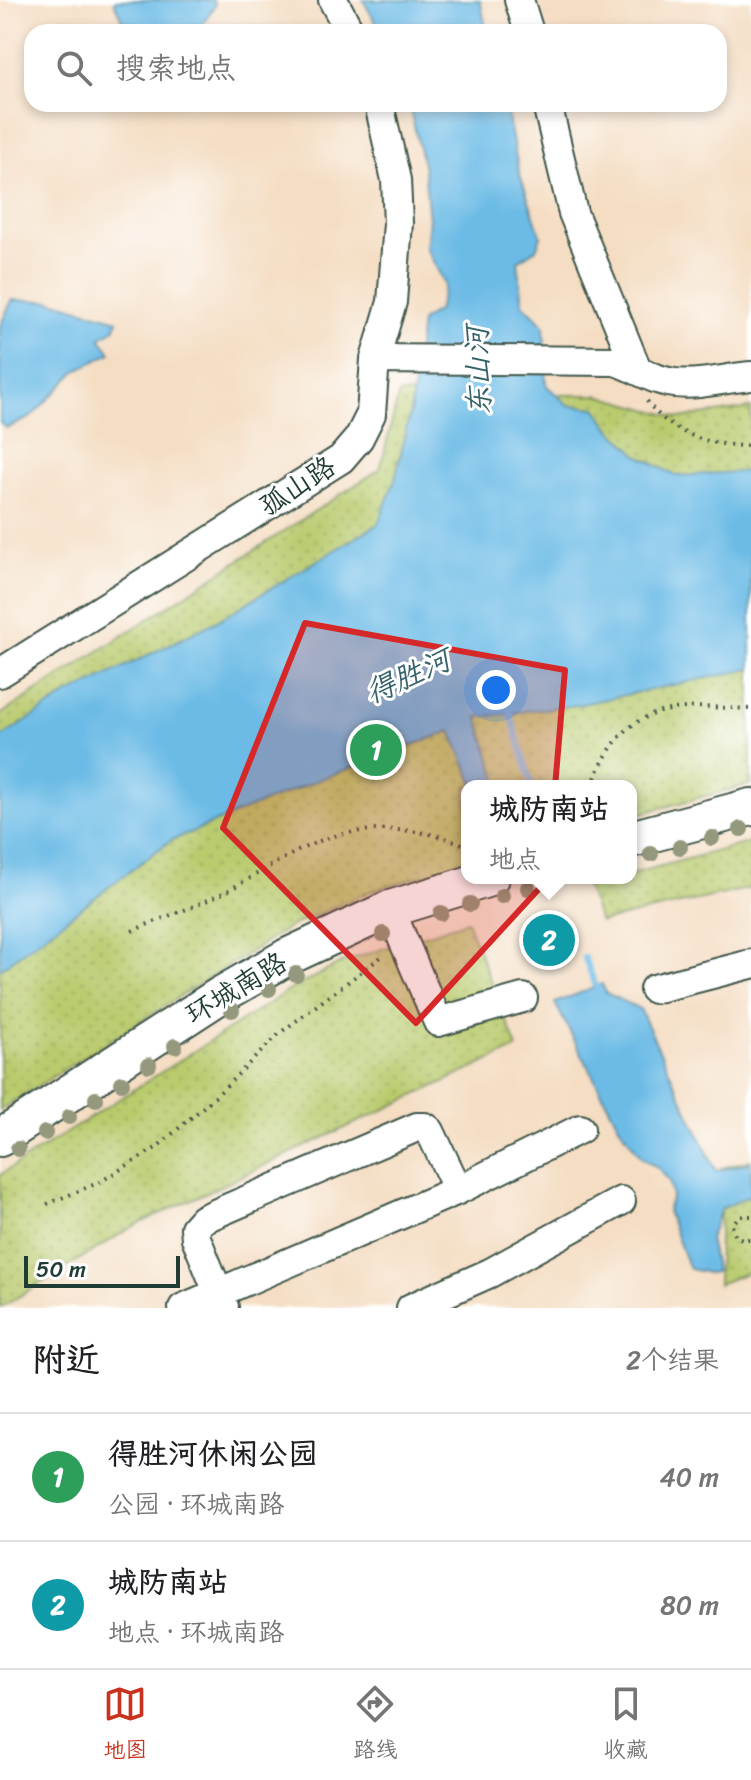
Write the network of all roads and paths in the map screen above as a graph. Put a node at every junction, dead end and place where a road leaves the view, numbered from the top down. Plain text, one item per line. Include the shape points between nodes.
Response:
1 (333, 0) edge
2 (519, 0) edge
3 (529, 0) edge
4 (346, 24) edge
5 (527, 24) edge
6 (530, 24) edge
7 (381, 112) edge
8 (549, 112) edge
9 (375, 359) junction
10 (636, 367) junction
11 (751, 376) edge
12 (648, 403) dead end
13 (751, 446) edge
14 (0, 673) edge
15 (751, 709) edge
16 (595, 780) edge
17 (751, 807) edge
18 (637, 837) edge
19 (461, 844) edge
20 (478, 884) edge
21 (396, 925) junction
22 (132, 931) dead end
23 (751, 964) edge
24 (654, 989) dead end
25 (523, 998) dead end
26 (580, 1129) dead end
27 (0, 1138) edge
28 (458, 1190) junction
29 (621, 1201) dead end
30 (47, 1204) dead end
31 (751, 1216) edge
32 (751, 1238) edge
33 (221, 1300) edge
34 (183, 1308) edge
35 (411, 1308) edge

1 - 4 street
2 - 5 street
3 - 6 street
7 - 9 street, 孤山路 via 396,180 398,223 392,302
8 - 10 street via 573,213
9 - 10 street via 615,361
9 - 14 street, 孤山路 via 371,414 341,459
10 - 11 street via 676,384
12 - 13 path via 661,419 693,437
15 - 16 path via 677,708 648,716 615,740
17 - 18 main road
19 - 22 path via 429,833 347,833
20 - 21 main road, 环城南路
21 - 25 street via 438,1022
21 - 27 main road, 环城南路 via 287,957
21 - 30 path via 156,1148 98,1183
23 - 24 street
26 - 28 street
28 - 33 street
28 - 33 street via 430,1131 417,1127 203,1219 195,1228 196,1238
29 - 35 street via 490,1273
31 - 32 path via 739,1216 732,1225 735,1236
33 - 34 street

